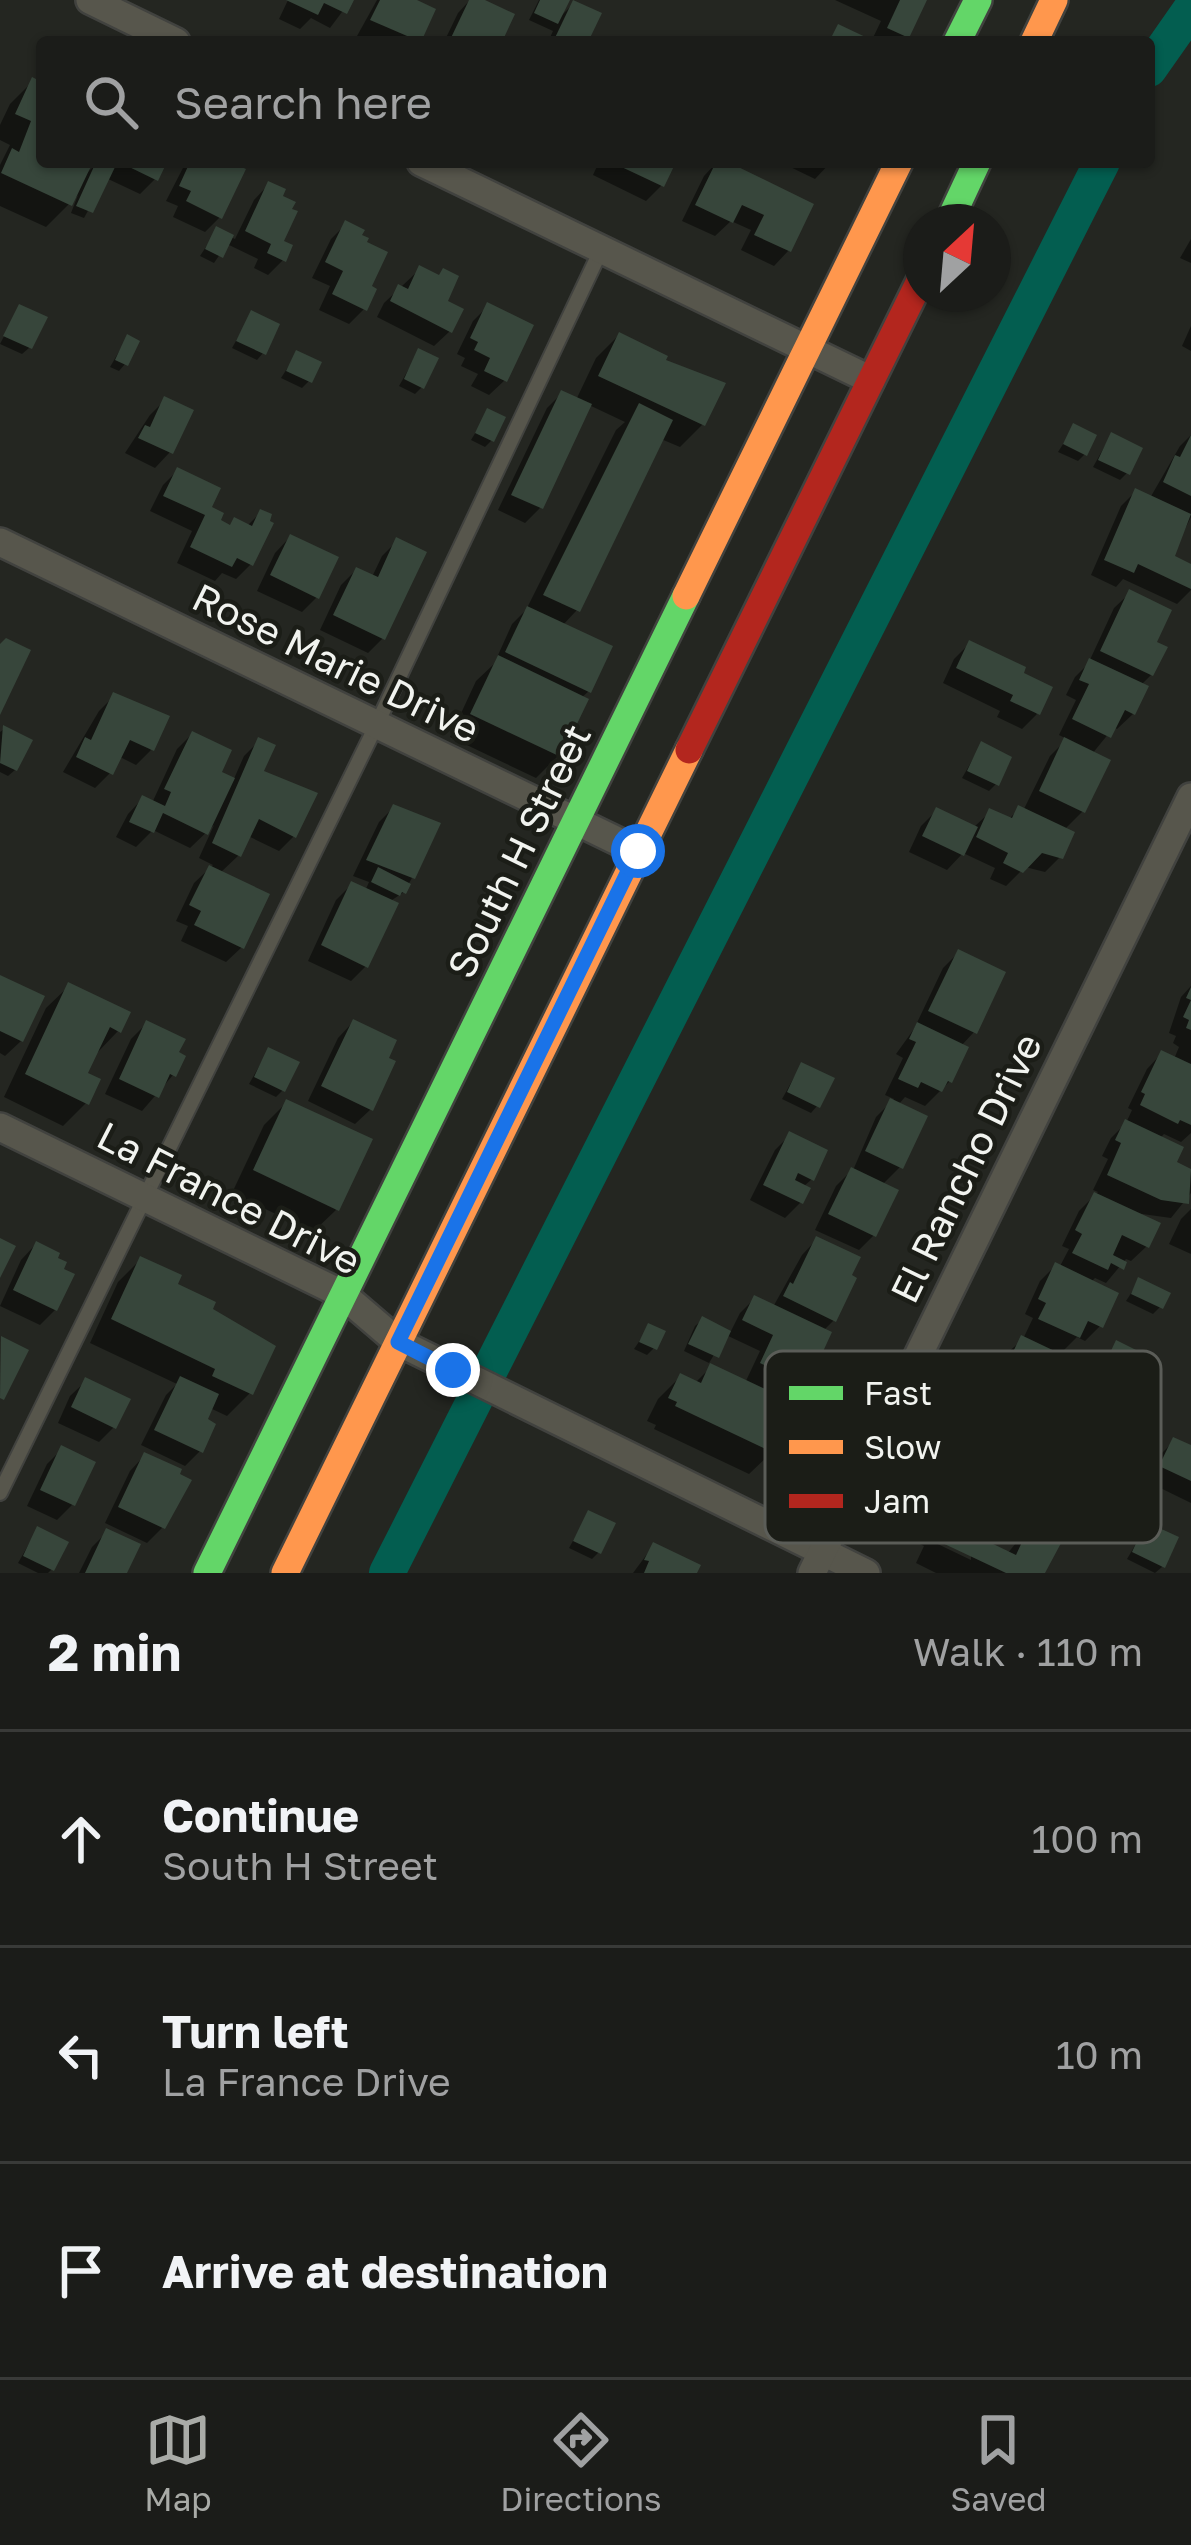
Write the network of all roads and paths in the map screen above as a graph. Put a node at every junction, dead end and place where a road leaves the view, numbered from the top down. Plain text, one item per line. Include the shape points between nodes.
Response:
1 (90, 0) edge
2 (978, 0) edge
3 (1054, 0) edge
4 (164, 36) edge
5 (960, 36) edge
6 (1037, 36) edge
7 (433, 168) edge
8 (896, 168) edge
9 (974, 168) edge
10 (957, 204) edge
11 (601, 250) junction
12 (905, 312) edge
13 (806, 351) junction
14 (872, 380) junction
15 (0, 542) edge
16 (376, 726) junction
17 (1191, 797) edge
18 (577, 824) junction
19 (638, 851) junction
20 (0, 1126) edge
21 (145, 1198) junction
22 (342, 1294) junction
23 (398, 1342) junction
24 (920, 1351) edge
25 (0, 1493) edge
26 (765, 1534) edge
27 (781, 1543) edge
28 (817, 1562) edge
29 (207, 1573) edge
30 (285, 1573) edge
31 (866, 1573) edge

1 - 4 street
2 - 5 street
3 - 6 street
7 - 11 street
8 - 13 street, South H Street
9 - 10 street
11 - 13 street
11 - 16 lane
12 - 14 street
13 - 14 street
13 - 18 street, South H Street
14 - 19 street
15 - 16 street, Rose Marie Drive
16 - 18 street, Rose Marie Drive
16 - 21 lane
17 - 24 street, El Rancho Drive
18 - 19 street, Rose Marie Drive
18 - 22 street, South H Street
19 - 23 street
20 - 21 street, La France Drive
21 - 22 street, La France Drive
21 - 25 lane
22 - 23 street, La France Drive
22 - 29 street, South H Street
23 - 26 street, La France Drive
23 - 30 street
27 - 28 street, La France Drive
28 - 31 street, La France Drive

